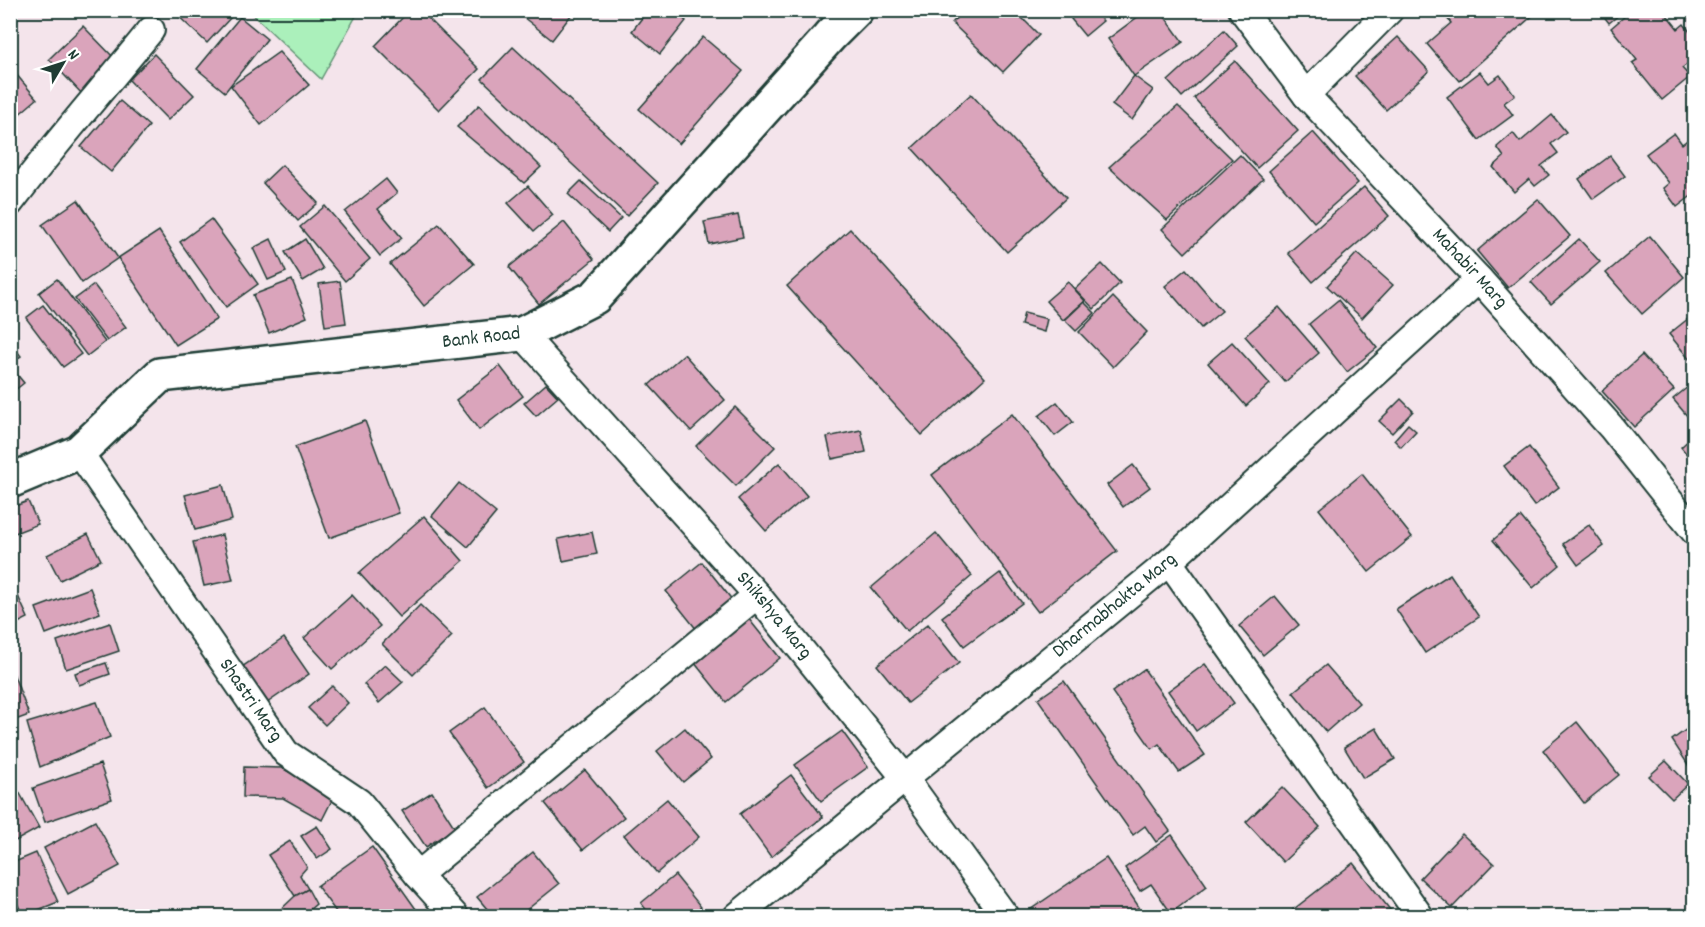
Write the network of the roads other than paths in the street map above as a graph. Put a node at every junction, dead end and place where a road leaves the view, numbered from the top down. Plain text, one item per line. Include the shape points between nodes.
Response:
1 (856, 10) edge
2 (1242, 10) edge
3 (1390, 10) edge
4 (151, 30) dead end
5 (1306, 95) junction
6 (10, 203) edge
7 (1479, 279) junction
8 (522, 334) junction
9 (80, 452) junction
10 (10, 481) edge
11 (1695, 531) edge
12 (1169, 562) junction
13 (757, 595) junction
14 (905, 778) junction
15 (418, 875) junction
16 (454, 916) edge
17 (737, 916) edge
18 (1005, 916) edge
19 (1420, 916) edge

1 - 8 main road, Bank Road via 595,297
2 - 5 street, Mahabir Marg
3 - 5 street
4 - 6 street
5 - 7 street, Mahabir Marg
7 - 11 street, Mahabir Marg via 1611,427
7 - 12 street, Dharmabhakta Marg
8 - 9 main road, Bank Road via 160,375
8 - 13 street, Shikshya Marg
9 - 10 main road, Bank Road
9 - 15 street, Shastri Marg via 286,753 359,802
12 - 14 street, Dharmabhakta Marg
12 - 19 street
13 - 14 street, Shikshya Marg
13 - 15 street
14 - 17 street, Dharmabhakta Marg
14 - 18 street, Shikshya Marg
15 - 16 street, Shastri Marg

